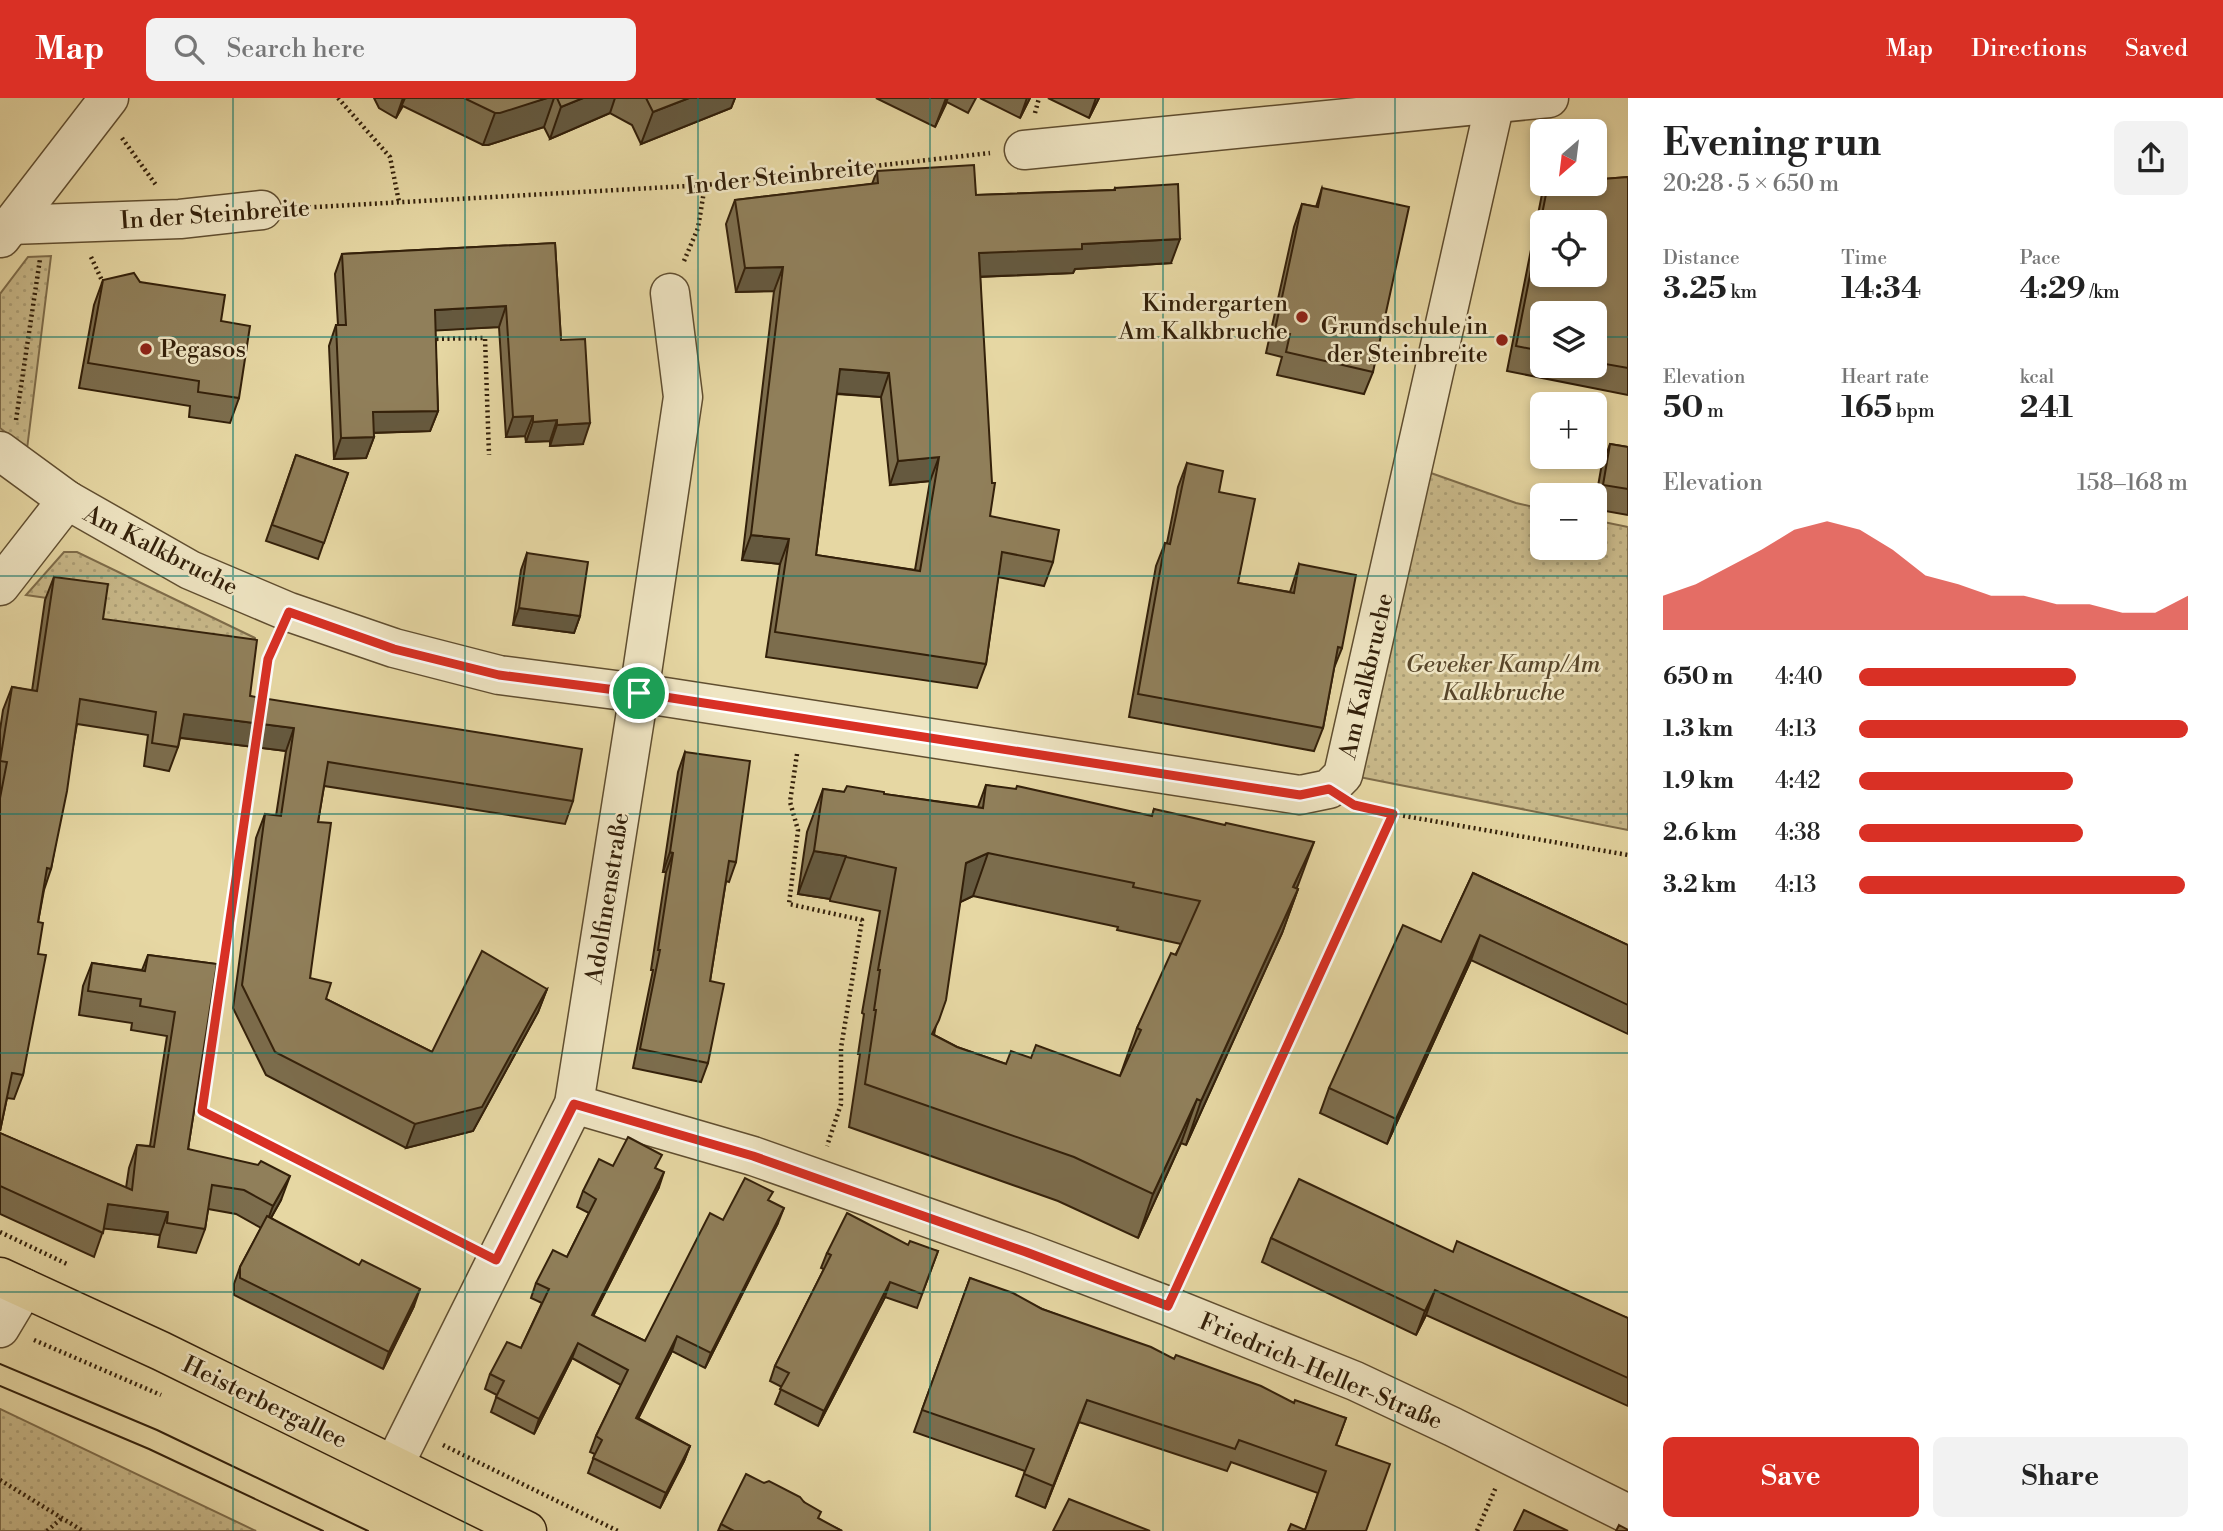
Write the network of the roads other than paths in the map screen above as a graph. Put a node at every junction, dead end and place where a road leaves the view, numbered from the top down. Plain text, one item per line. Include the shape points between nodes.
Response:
1 (1549, 98) edge
2 (1496, 100) edge
3 (105, 103) edge
4 (1024, 150) road end
5 (262, 210) road end
6 (19, 229) edge
7 (670, 293) road end
8 (5, 455) edge
9 (67, 500) junction
10 (0, 586) edge
11 (639, 693) junction
12 (574, 1104) junction
13 (12, 1283) edge
14 (0, 1328) edge
15 (394, 1465) junction
16 (1628, 1514) edge
17 (527, 1531) edge

1 - 2 street
2 - 4 street
2 - 11 street, Am Kalkbruche via 1343,775 1329,789 1300,795
3 - 6 street
5 - 6 street, In der Steinbreite
7 - 11 street, Adolfinenstraße via 682,397
8 - 9 street, Am Kalkbruche
9 - 10 street
9 - 11 street, Am Kalkbruche via 190,570 394,649 499,675
11 - 12 street, Adolfinenstraße
12 - 15 street, Adolfinenstraße
12 - 16 street, Friedrich-Heller-Straße via 753,1156 1168,1306 1355,1381
13 - 14 street
13 - 15 main road, Heisterbergallee
15 - 17 main road, Heisterbergallee

